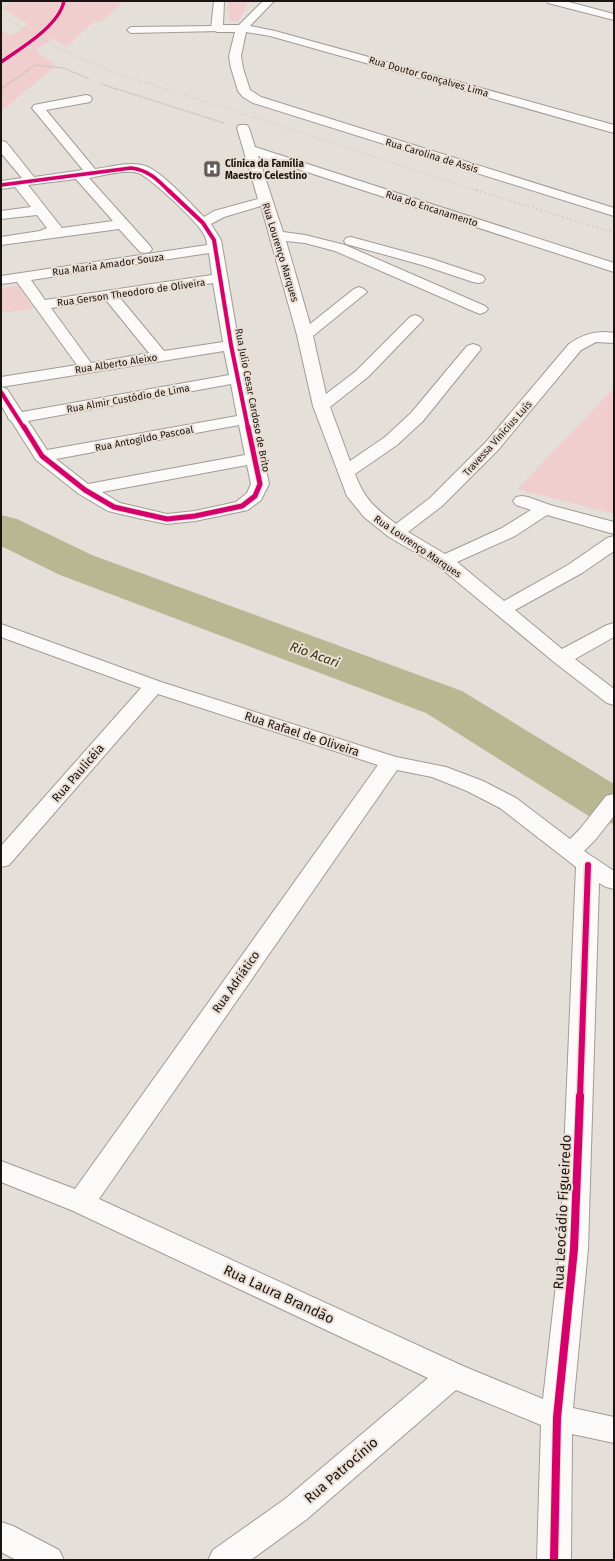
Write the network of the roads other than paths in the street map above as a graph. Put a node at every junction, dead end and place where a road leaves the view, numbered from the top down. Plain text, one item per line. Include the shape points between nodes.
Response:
1 (219, 1) edge
2 (269, 1) edge
3 (552, 1) edge
4 (614, 16) edge
5 (242, 28) junction
6 (217, 29) junction
7 (131, 30) dead end
8 (86, 99) dead end
9 (243, 128) road end
10 (614, 129) edge
11 (1, 145) edge
12 (249, 149) junction
13 (86, 174) junction
14 (25, 182) junction
15 (1, 185) edge
16 (265, 201) junction
17 (40, 210) junction
18 (614, 212) edge
19 (1, 216) edge
20 (203, 223) junction
21 (122, 224) junction
22 (45, 234) junction
23 (277, 236) junction
24 (312, 240) junction
25 (1, 241) edge
26 (214, 244) junction
27 (145, 249) junction
28 (614, 268) edge
29 (1, 270) edge
30 (21, 277) junction
31 (220, 278) junction
32 (478, 279) dead end
33 (1, 280) edge
34 (359, 292) dead end
35 (110, 295) junction
36 (41, 305) junction
37 (480, 309) dead end
38 (415, 320) dead end
39 (305, 335) junction
40 (614, 338) edge
41 (231, 345) junction
42 (473, 349) dead end
43 (160, 356) junction
44 (87, 368) junction
45 (239, 378) junction
46 (1, 382) edge
47 (1, 392) edge
48 (321, 406) junction
49 (16, 418) junction
50 (246, 418) junction
51 (42, 456) junction
52 (255, 458) junction
53 (346, 472) junction
54 (85, 490) junction
55 (522, 501) dead end
56 (544, 509) junction
57 (614, 528) edge
58 (396, 533) junction
59 (614, 542) edge
60 (444, 561) junction
61 (503, 609) junction
62 (614, 629) edge
63 (1, 630) edge
64 (561, 658) junction
65 (154, 686) junction
66 (614, 699) edge
67 (391, 762) junction
68 (614, 801) edge
69 (579, 858) junction
70 (1, 860) edge
71 (614, 882) edge
72 (1, 1171) edge
73 (81, 1202) junction
74 (452, 1375) junction
75 (557, 1418) junction
76 (614, 1430) edge
77 (1, 1536) edge
78 (47, 1560) edge
79 (225, 1560) edge
80 (554, 1560) edge

1 - 6 street
2 - 5 street
3 - 4 street
5 - 6 street, Rua Doutor Gonçalves Lima
5 - 10 street, Rua Doutor Gonçalves Lima via 329,48
5 - 18 street, Rua Carolina de Assis via 235,56 244,91 250,97
6 - 7 lane
8 - 13 street via 38,108
9 - 12 street, Rua Lourenço Marques
11 - 14 street
12 - 16 street, Rua Lourenço Marques
12 - 28 street, Rua do Encanamento
13 - 14 street, Rua Julio Cesar Cardoso de Brito
13 - 20 street, Rua Julio Cesar Cardoso de Brito via 142,169 155,177
13 - 21 street
14 - 15 street, Rua Julio Cesar Cardoso de Brito
14 - 17 street
16 - 20 street via 219,214
16 - 23 street, Rua Lourenço Marques
17 - 19 street
17 - 22 street via 56,230
20 - 26 street, Rua Julio Cesar Cardoso de Brito
21 - 22 street
21 - 27 street
22 - 25 street
23 - 24 street
23 - 39 street, Rua Lourenço Marques
24 - 32 street via 355,242
24 - 37 street via 340,248
26 - 27 street, Rua Maria Amador Souza
26 - 30 street, Rua Maria Amador Souza
26 - 31 street, Rua Julio Cesar Cardoso de Brito
27 - 29 street, Rua Maria Amador Souza
30 - 33 street, Rua Maria Amador Souza
30 - 36 street
31 - 35 street, Rua Gerson Theodoro de Oliveira
31 - 41 street, Rua Julio Cesar Cardoso de Brito
34 - 39 street
35 - 36 street, Rua Gerson Theodoro de Oliveira
35 - 43 street
36 - 44 street
38 - 48 street via 362,374
39 - 48 street, Rua Lourenço Marques
40 - 58 street, Travessa Vinícius Luís via 600,336 582,341 568,354 492,446 436,502
41 - 43 street, Rua Alberto Aleixo
41 - 45 street, Rua Julio Cesar Cardoso de Brito
42 - 53 street via 417,417 391,441
43 - 44 street, Rua Alberto Aleixo
44 - 46 street, Rua Alberto Aleixo
45 - 49 street, Rua Almir Custódio de Lima
45 - 50 street, Rua Julio Cesar Cardoso de Brito
47 - 49 street, Rua Julio Cesar Cardoso de Brito
48 - 53 street, Rua Lourenço Marques
49 - 51 street, Rua Julio Cesar Cardoso de Brito
50 - 51 street, Rua Antogildo Pascoal
50 - 52 street, Rua Julio Cesar Cardoso de Brito
51 - 54 street, Rua Julio Cesar Cardoso de Brito
52 - 54 street
52 - 54 street, Rua Julio Cesar Cardoso de Brito via 260,484 255,496 242,506 218,512 167,518 142,514 114,507
53 - 58 street, Rua Lourenço Marques via 353,492 370,513
55 - 56 street
56 - 57 street
56 - 60 street via 515,529
58 - 60 street, Rua Lourenço Marques
59 - 61 street via 575,569
60 - 61 street, Rua Lourenço Marques
61 - 64 street, Rua Lourenço Marques
62 - 64 street
63 - 65 street, Rua Rafael de Oliveira
64 - 66 street, Rua Lourenço Marques
65 - 67 street, Rua Rafael de Oliveira
65 - 70 street, Rua Paulicéia
67 - 69 street, Rua Rafael de Oliveira via 438,772 475,786 508,803
67 - 73 street, Rua Adriático
68 - 69 street via 588,834
69 - 71 street, Rua Rafael de Oliveira
69 - 75 street, Rua Leocádio Figueiredo via 574,1249
72 - 73 street, Rua Laura Brandão
73 - 74 street, Rua Laura Brandão
74 - 75 street, Rua Laura Brandão
74 - 79 street, Rua Patrocínio via 296,1509
75 - 76 street, Rua Laura Brandão
75 - 80 street, Rua Leocádio Figueiredo
77 - 78 street

